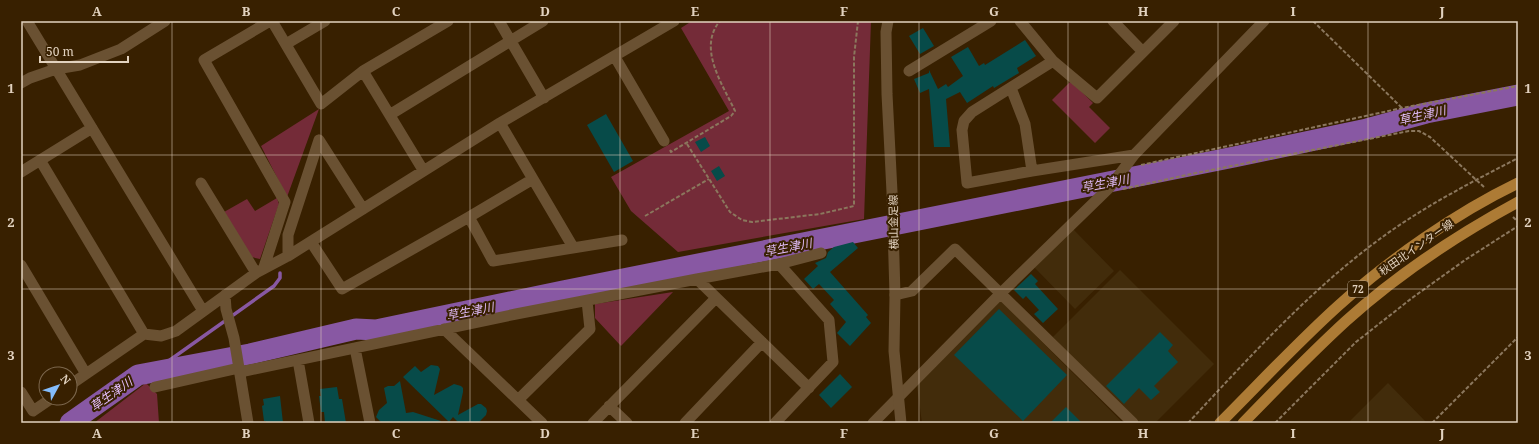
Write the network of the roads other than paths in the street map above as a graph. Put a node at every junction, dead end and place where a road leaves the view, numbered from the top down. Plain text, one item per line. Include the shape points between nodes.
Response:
1 (27, 21) edge
2 (165, 21) edge
3 (271, 21) edge
4 (325, 21) edge
5 (448, 21) edge
6 (499, 21) edge
7 (543, 21) edge
8 (674, 21) edge
9 (888, 21) edge
10 (991, 21) edge
11 (1020, 21) edge
12 (1113, 21) edge
13 (1174, 21) edge
14 (1264, 21) edge
15 (511, 40) junction
16 (286, 44) junction
17 (1143, 52) junction
18 (615, 57) junction
19 (1053, 61) junction
20 (56, 69) junction
21 (363, 71) junction
22 (909, 71) dead end
23 (21, 83) edge
24 (1012, 88) junction
25 (544, 98) junction
26 (390, 114) junction
27 (500, 123) junction
28 (92, 128) junction
29 (664, 141) road end
30 (1134, 155) junction
31 (40, 160) junction
32 (423, 170) junction
33 (1032, 170) junction
34 (21, 172) edge
35 (533, 179) junction
36 (201, 183) dead end
37 (1518, 183) edge
38 (1518, 202) edge
39 (363, 209) junction
40 (469, 217) junction
41 (622, 240) dead end
42 (310, 242) junction
43 (573, 247) junction
44 (820, 253) dead end
45 (288, 256) junction
46 (21, 264) edge
47 (779, 264) junction
48 (260, 270) junction
49 (697, 279) junction
50 (1000, 293) junction
51 (224, 295) junction
52 (895, 295) junction
53 (716, 298) junction
54 (587, 301) junction
55 (203, 311) junction
56 (444, 329) junction
57 (144, 334) junction
58 (762, 342) junction
59 (355, 348) junction
60 (298, 360) junction
61 (239, 369) junction
62 (86, 374) junction
63 (78, 380) edge
64 (155, 387) dead end
65 (809, 388) junction
66 (21, 392) edge
67 (898, 398) junction
68 (518, 400) junction
69 (40, 406) edge
70 (610, 406) junction
71 (248, 423) edge
72 (309, 423) edge
73 (370, 423) edge
74 (542, 423) edge
75 (593, 423) edge
76 (627, 423) edge
77 (684, 423) edge
78 (775, 423) edge
79 (873, 423) edge
80 (901, 423) edge
81 (1133, 423) edge
82 (1220, 423) edge
83 (1243, 423) edge

1 - 20 street
2 - 20 street via 121,49 80,65
3 - 16 street
3 - 48 street via 204,60 285,202
4 - 16 street
5 - 21 street
6 - 15 street
7 - 15 street
8 - 18 street
9 - 52 street, 横山金足線 via 886,94
10 - 22 street
11 - 19 street
12 - 17 street
13 - 17 street
14 - 30 street
15 - 25 street
15 - 26 street
16 - 21 street via 321,104
17 - 19 street via 1097,98
18 - 25 street
18 - 29 street
19 - 24 street
20 - 23 street
20 - 28 street
21 - 26 street
24 - 33 street via 1025,124
24 - 33 street via 972,112 964,121 962,130 967,184
25 - 27 street
26 - 32 street
27 - 32 street
27 - 35 street
28 - 31 street
28 - 55 street
30 - 33 street
30 - 50 street via 1106,190
31 - 34 street
31 - 57 street
32 - 39 street
35 - 40 street
35 - 43 street
36 - 48 street
37 - 82 main road, 秋田北インター線 / 72 via 1434,233 1370,279 1318,324
38 - 83 main road, 秋田北インター線 / 72 via 1437,250 1383,290 1347,320
39 - 42 street
39 - 45 street via 319,140 288,235
40 - 42 street via 342,289
40 - 43 street via 493,261
41 - 43 street
42 - 45 street
44 - 47 street
45 - 48 street
46 - 62 street
47 - 49 street
47 - 65 street via 830,320 833,362
48 - 51 street
49 - 53 street
49 - 54 street
50 - 52 street via 955,249 912,291
50 - 67 street
50 - 81 street
51 - 55 street
51 - 61 street
52 - 67 street, 横山金足線 via 894,351
53 - 58 street
53 - 70 street
54 - 56 street
54 - 68 street via 590,329
55 - 57 street via 176,330 161,336
56 - 59 street
56 - 68 street
57 - 62 street
58 - 65 street
58 - 77 street
59 - 60 street
59 - 73 street
60 - 61 street
60 - 72 street
61 - 64 street
61 - 71 street
62 - 63 street
65 - 78 street
66 - 69 street via 33,411
67 - 79 street
67 - 80 street, 横山金足線
68 - 74 street
70 - 75 street
70 - 76 street

